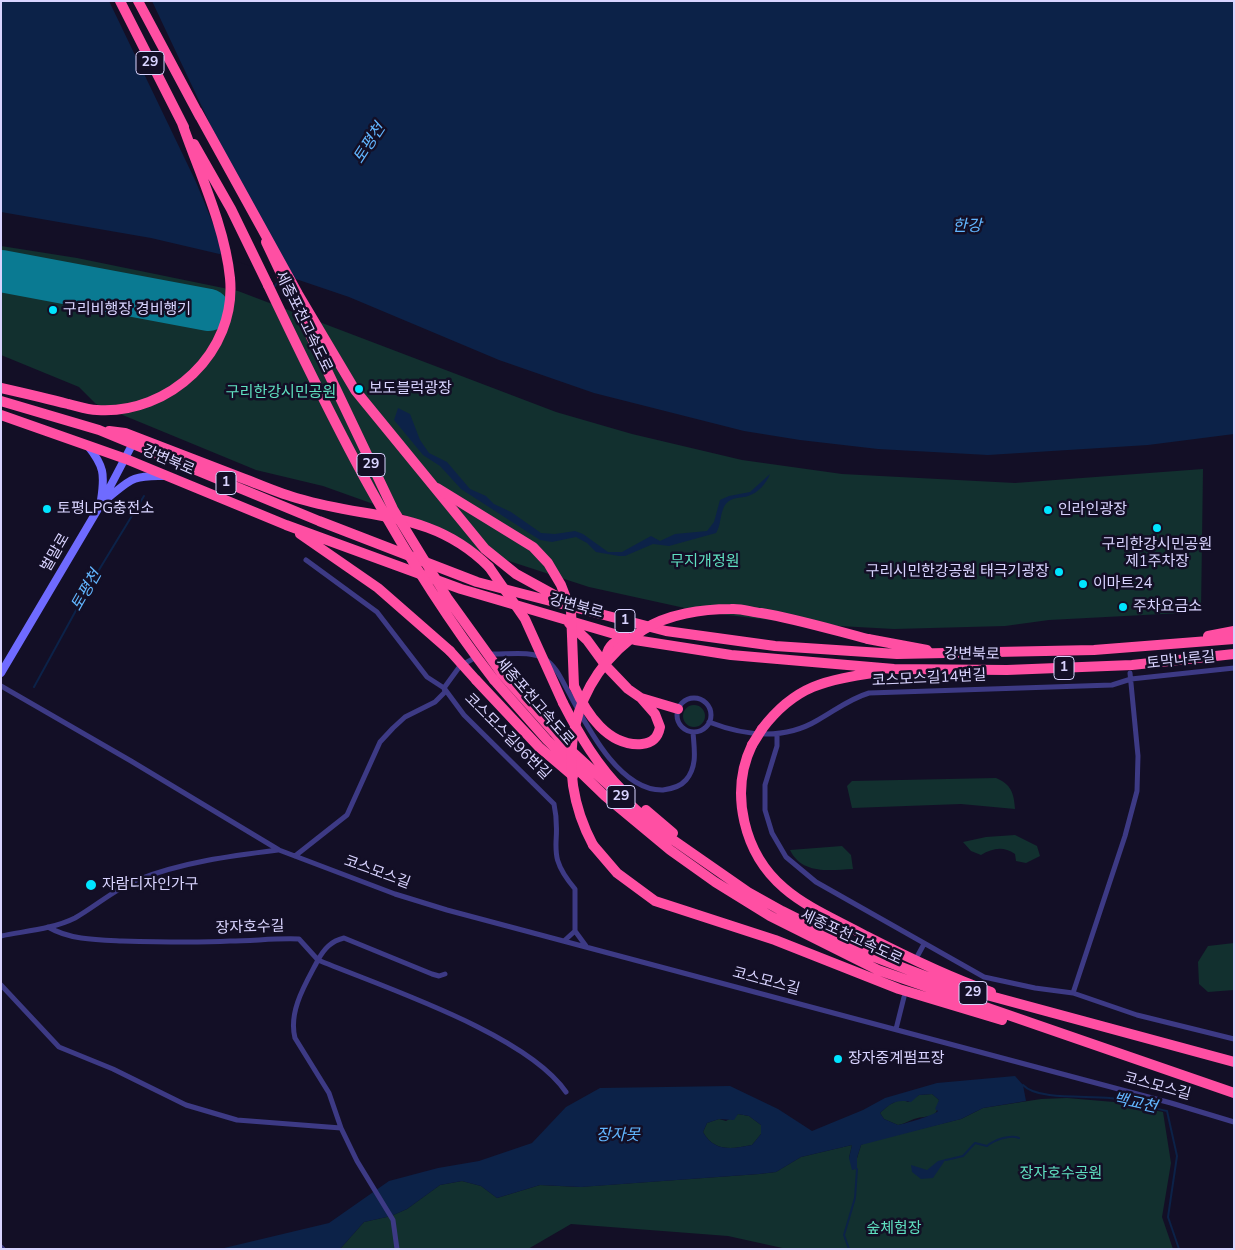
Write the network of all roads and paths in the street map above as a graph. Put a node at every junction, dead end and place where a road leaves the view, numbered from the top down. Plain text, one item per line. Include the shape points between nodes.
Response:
1 (120, 1) edge
2 (138, 1) edge
3 (197, 111) junction
4 (182, 123) junction
5 (1, 388) edge
6 (1, 401) edge
7 (1, 415) edge
8 (99, 430) junction
9 (88, 445) junction
10 (132, 445) junction
11 (126, 459) junction
12 (165, 476) junction
13 (437, 488) junction
14 (101, 504) junction
15 (286, 525) junction
16 (306, 560) dead end
17 (583, 610) junction
18 (567, 621) junction
19 (1234, 631) edge
20 (1234, 639) edge
21 (635, 640) junction
22 (1166, 645) junction
23 (948, 654) junction
24 (1234, 654) edge
25 (606, 666) junction
26 (1234, 668) edge
27 (894, 669) junction
28 (1, 673) edge
29 (1130, 676) junction
30 (498, 677) junction
31 (1, 686) edge
32 (444, 688) junction
33 (641, 698) junction
34 (678, 709) junction
35 (709, 722) junction
36 (694, 732) junction
37 (777, 734) junction
38 (279, 850) junction
39 (294, 856) junction
40 (731, 878) junction
41 (715, 882) junction
42 (48, 928) junction
43 (575, 931) junction
44 (1, 936) edge
45 (564, 941) junction
46 (924, 944) junction
47 (586, 947) junction
48 (918, 955) dead end
49 (318, 960) junction
50 (445, 974) dead end
51 (1, 985) edge
52 (1073, 993) junction
53 (904, 997) dead end
54 (1056, 1015) junction
55 (896, 1029) junction
56 (1049, 1030) junction
57 (1234, 1039) edge
58 (1234, 1062) edge
59 (566, 1092) dead end
60 (1234, 1093) edge
61 (1234, 1122) edge
62 (341, 1128) junction
63 (398, 1249) edge

1 - 4 highway, 세종포천고속도로 / 29
2 - 3 highway, 세종포천고속도로 / 29
3 - 13 highway, bridge via 355,390
3 - 30 highway, 세종포천고속도로 / 29, bridge via 266,242 393,509
4 - 5 highway via 220,235 230,278 231,297 226,318 209,354 196,372 179,386 156,400 130,409 96,410
4 - 30 highway, 세종포천고속도로 / 29, bridge via 231,209 375,498 446,616
6 - 8 highway, 1
7 - 9 highway, 강변북로 / 1
8 - 10 highway, 1
8 - 40 highway, bridge via 125,433 298,499 417,523 438,530 472,550 489,567 525,619 563,703 588,749 608,775 632,799
9 - 11 highway, 강변북로 / 1
9 - 14 street via 104,473
10 - 11 street, 벌말로
10 - 17 highway, 강변북로 / 1 via 440,568 498,588
11 - 12 highway, 강변북로 / 1
11 - 14 street, 벌말로
12 - 14 street via 132,478
12 - 15 highway, 강변북로 / 1
13 - 17 highway via 485,549 516,574
13 - 33 highway, bridge via 526,543 548,563 571,611 574,686 582,705 602,728 622,742 652,742 660,726 655,714
14 - 28 street, 벌말로
15 - 18 highway, 강변북로 / 1 via 461,589
15 - 41 highway, bridge via 378,588 450,651 539,747 657,847
16 - 32 street via 377,612 427,677
17 - 23 highway, 강변북로 / 1 via 666,631 740,643 869,653
18 - 21 highway, 강변북로 / 1
18 - 25 highway via 587,640
19 - 22 highway
20 - 22 highway, 강변북로 / 1
21 - 25 highway via 614,641 605,654
21 - 27 highway, 강변북로 / 1 via 731,655
22 - 23 highway, 강변북로 / 1
23 - 56 highway, bridge via 733,608 692,612 644,629 610,659 585,696 574,729 570,762 579,814 593,845 609,866 626,882 664,905 767,937 948,1005
24 - 27 highway, 강변북로 / 1 via 1132,665 1007,670
25 - 33 highway
26 - 29 street, 토막나루길
27 - 54 highway, bridge via 842,676 812,687 780,708 762,729 746,761 742,787 744,823 760,861 784,888 919,963
29 - 37 street, 코스모스길14번길 via 1112,685 869,693 836,707 804,727
29 - 52 street via 1138,756 1137,791
30 - 40 highway, 세종포천고속도로 / 29 via 568,748 656,828
30 - 41 highway, 세종포천고속도로 / 29 via 573,768 638,824
31 - 38 street, 코스모스길
32 - 36 street, 코스모스길96번길 via 460,666 482,654 528,654 544,658 559,674 600,746 641,786 655,790 672,789 686,781 693,768
32 - 39 street via 445,692 435,702 405,717 380,742 347,815
32 - 43 street, 코스모스길96번길 via 464,715 554,804 558,821 554,844 556,860 575,889
33 - 34 highway
34 - 35 street via 688,699 702,700 711,712
34 - 36 street via 679,725
35 - 36 street via 703,730
35 - 37 street, 코스모스길14번길 via 742,733
37 - 46 street via 777,746 765,785 765,810 772,833 786,857 816,882
38 - 39 street, 코스모스길
38 - 42 street via 199,860 158,872 135,881 74,919
39 - 45 street, 코스모스길 via 395,894
40 - 54 highway, 세종포천고속도로 / 29 via 748,892 782,911 872,956 946,984
41 - 56 highway, 세종포천고속도로 / 29 via 778,920 878,970
42 - 44 street
42 - 49 street, 장자호수길 via 90,940 299,939
43 - 45 street
43 - 47 street
45 - 47 street, 코스모스길
46 - 48 street
46 - 52 street via 984,977
47 - 55 street, 코스모스길
49 - 50 street via 328,946 344,938 432,974
49 - 59 street via 478,1027 528,1055 559,1081
49 - 62 street via 297,1006 293,1029 329,1093
51 - 62 street via 59,1047 186,1105 237,1120
52 - 57 street via 1137,1015
53 - 55 street
54 - 58 highway, 세종포천고속도로 / 29
55 - 61 street, 코스모스길
56 - 60 highway, 세종포천고속도로 / 29
62 - 63 street via 392,1218

